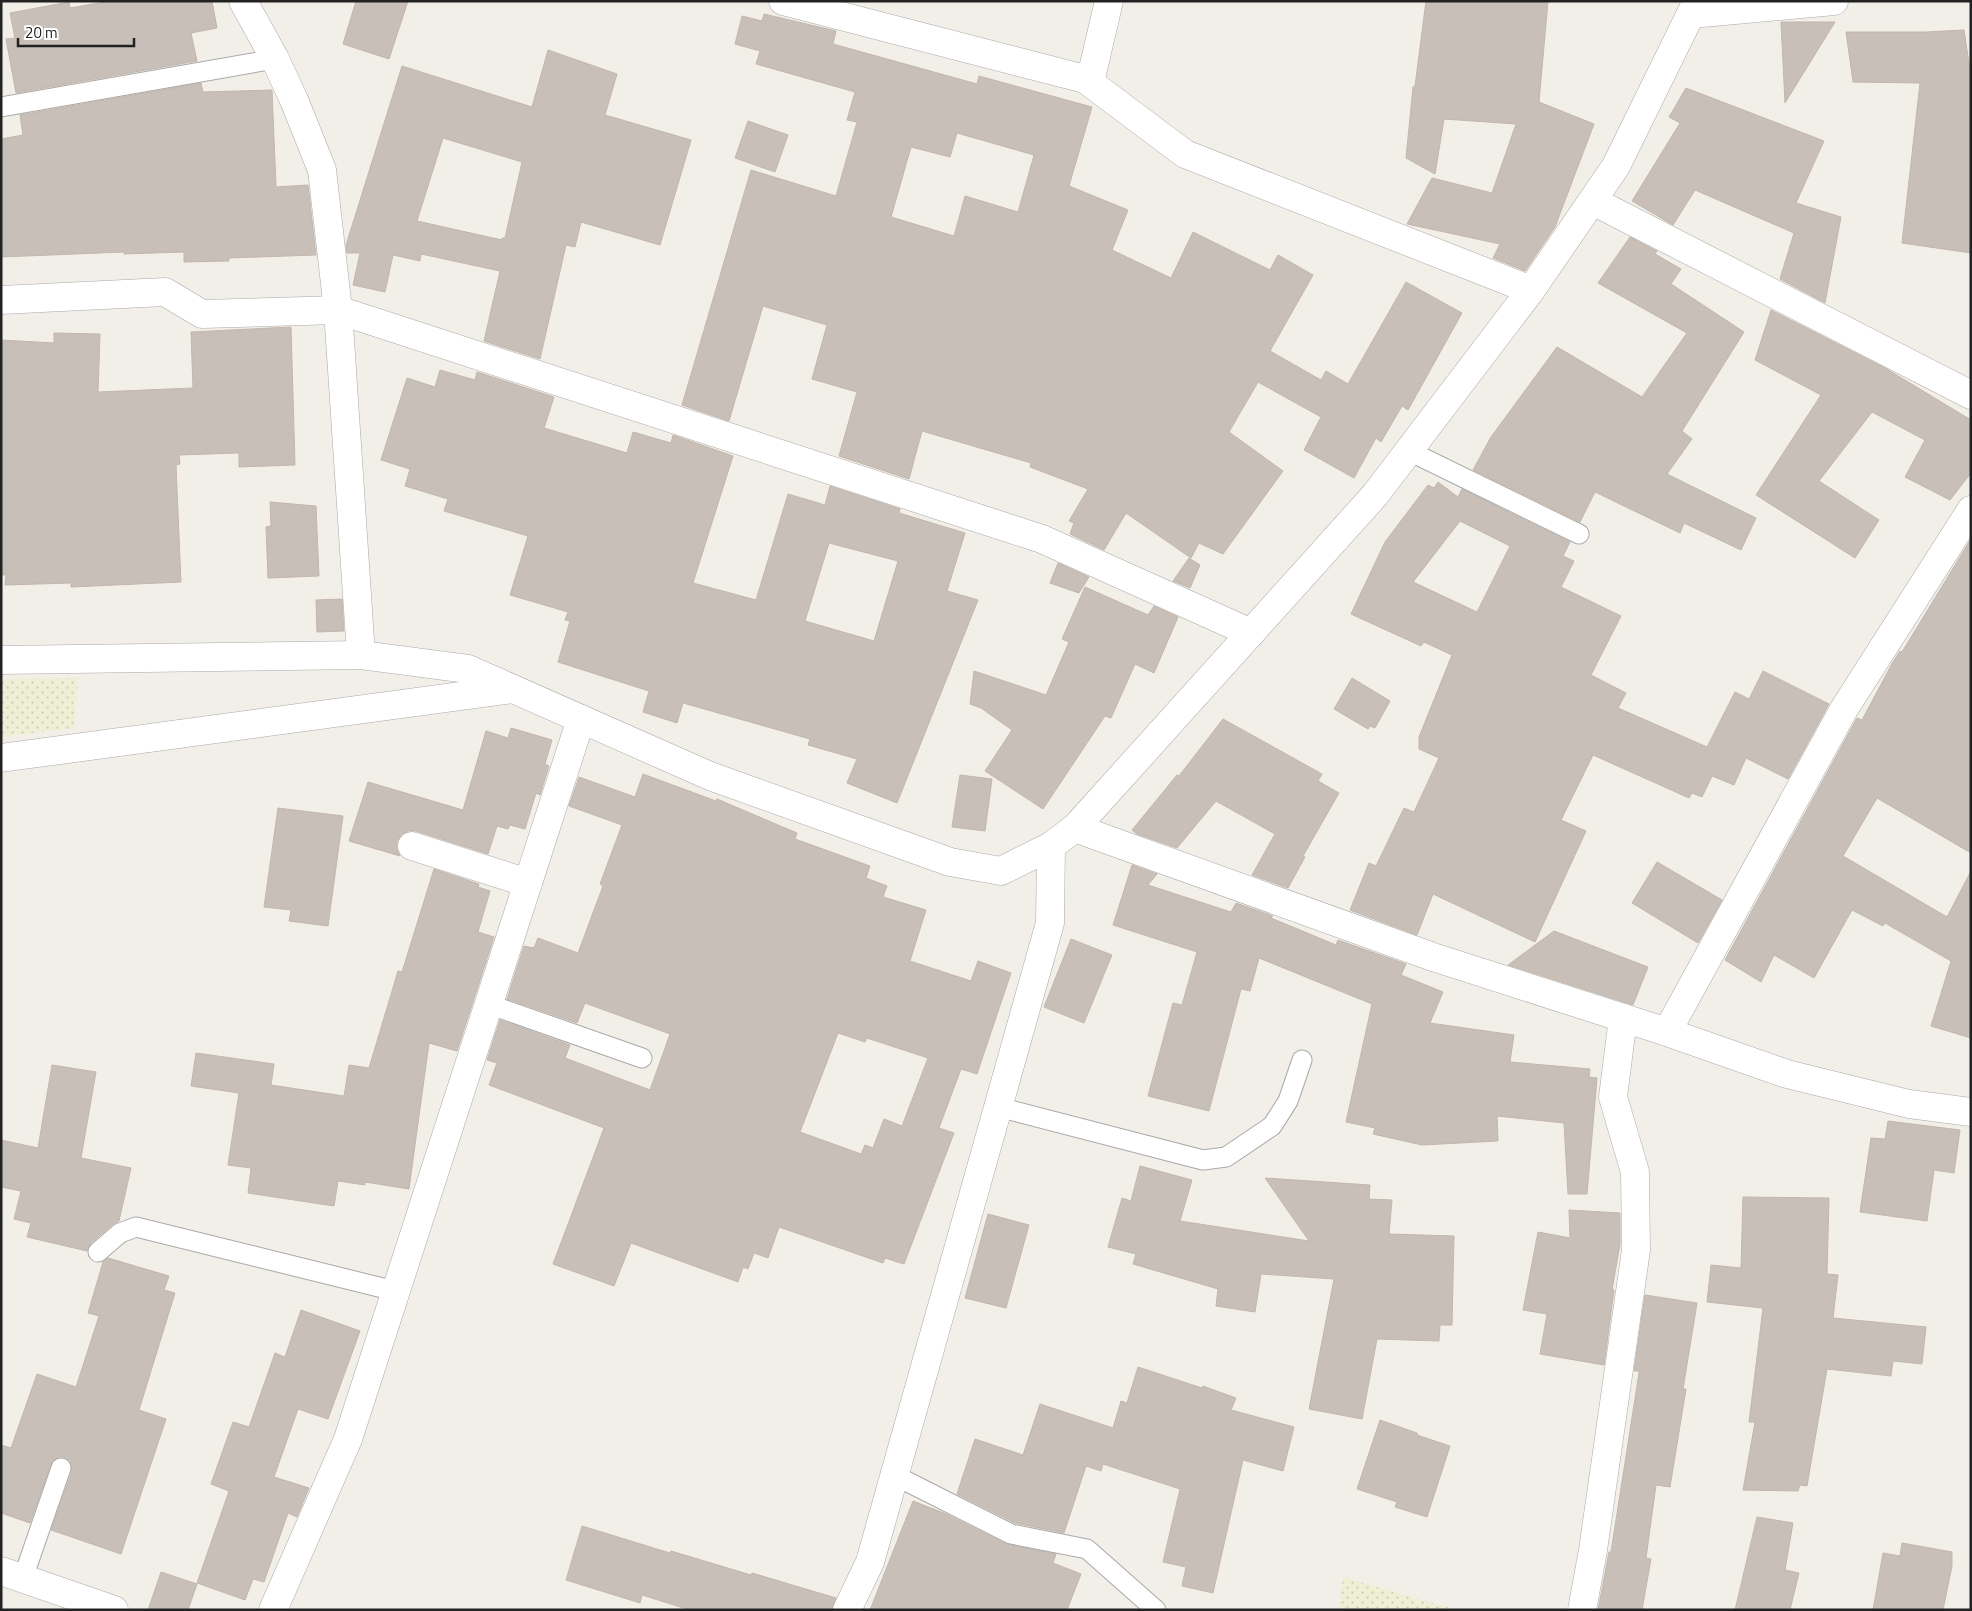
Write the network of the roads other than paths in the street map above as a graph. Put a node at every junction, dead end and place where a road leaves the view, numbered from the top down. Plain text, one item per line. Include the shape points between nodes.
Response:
1 (243, 1) edge
2 (783, 1) edge
3 (1109, 1) edge
4 (1834, 1) edge
5 (1694, 8) edge
6 (274, 59) junction
7 (1090, 82) junction
8 (1, 107) edge
9 (1593, 201) junction
10 (1532, 290) junction
11 (1, 300) edge
12 (338, 310) junction
13 (1971, 395) edge
14 (1409, 452) junction
15 (1971, 510) edge
16 (1579, 534) dead end
17 (1252, 632) junction
18 (361, 655) junction
19 (1, 660) edge
20 (513, 689) junction
21 (581, 719) junction
22 (1, 758) edge
23 (1075, 828) junction
24 (412, 846) dead end
25 (1050, 846) junction
26 (528, 883) junction
27 (488, 1004) junction
28 (1623, 1018) junction
29 (1667, 1032) junction
30 (642, 1058) dead end
31 (1302, 1060) dead end
32 (998, 1107) junction
33 (1971, 1112) edge
34 (98, 1252) dead end
35 (395, 1291) junction
36 (61, 1468) dead end
37 (894, 1475) junction
38 (12, 1574) edge
39 (114, 1610) edge
40 (273, 1610) edge
41 (847, 1610) edge
42 (1156, 1610) edge
43 (1582, 1610) edge

1 - 6 street
2 - 7 street
3 - 7 street
4 - 5 street
5 - 9 street via 1616,166
6 - 8 lane
6 - 12 street via 322,170
7 - 10 street via 1185,154
9 - 10 street
9 - 13 street
10 - 14 street
11 - 12 street via 165,292 202,314
12 - 17 street via 1042,539
12 - 18 street
14 - 16 lane
14 - 17 street via 1376,495
15 - 29 street via 1844,709
17 - 23 street
18 - 19 street
18 - 20 street via 468,669
20 - 21 street
20 - 22 street
21 - 25 street via 710,776 950,862 1001,870
21 - 26 street
23 - 25 street
23 - 28 street via 1433,957
24 - 26 street
25 - 32 street via 1050,923
26 - 27 street
27 - 30 lane
27 - 35 street
28 - 29 street
28 - 43 street via 1613,1097 1635,1172 1636,1250
29 - 33 street via 1787,1074 1909,1104
31 - 32 lane via 1288,1101 1272,1126 1226,1157 1203,1160
32 - 37 street
34 - 35 lane via 120,1233 136,1227
35 - 40 street via 348,1439
36 - 38 lane
37 - 41 street via 870,1562
37 - 42 lane via 1011,1534 1087,1549
38 - 39 street

